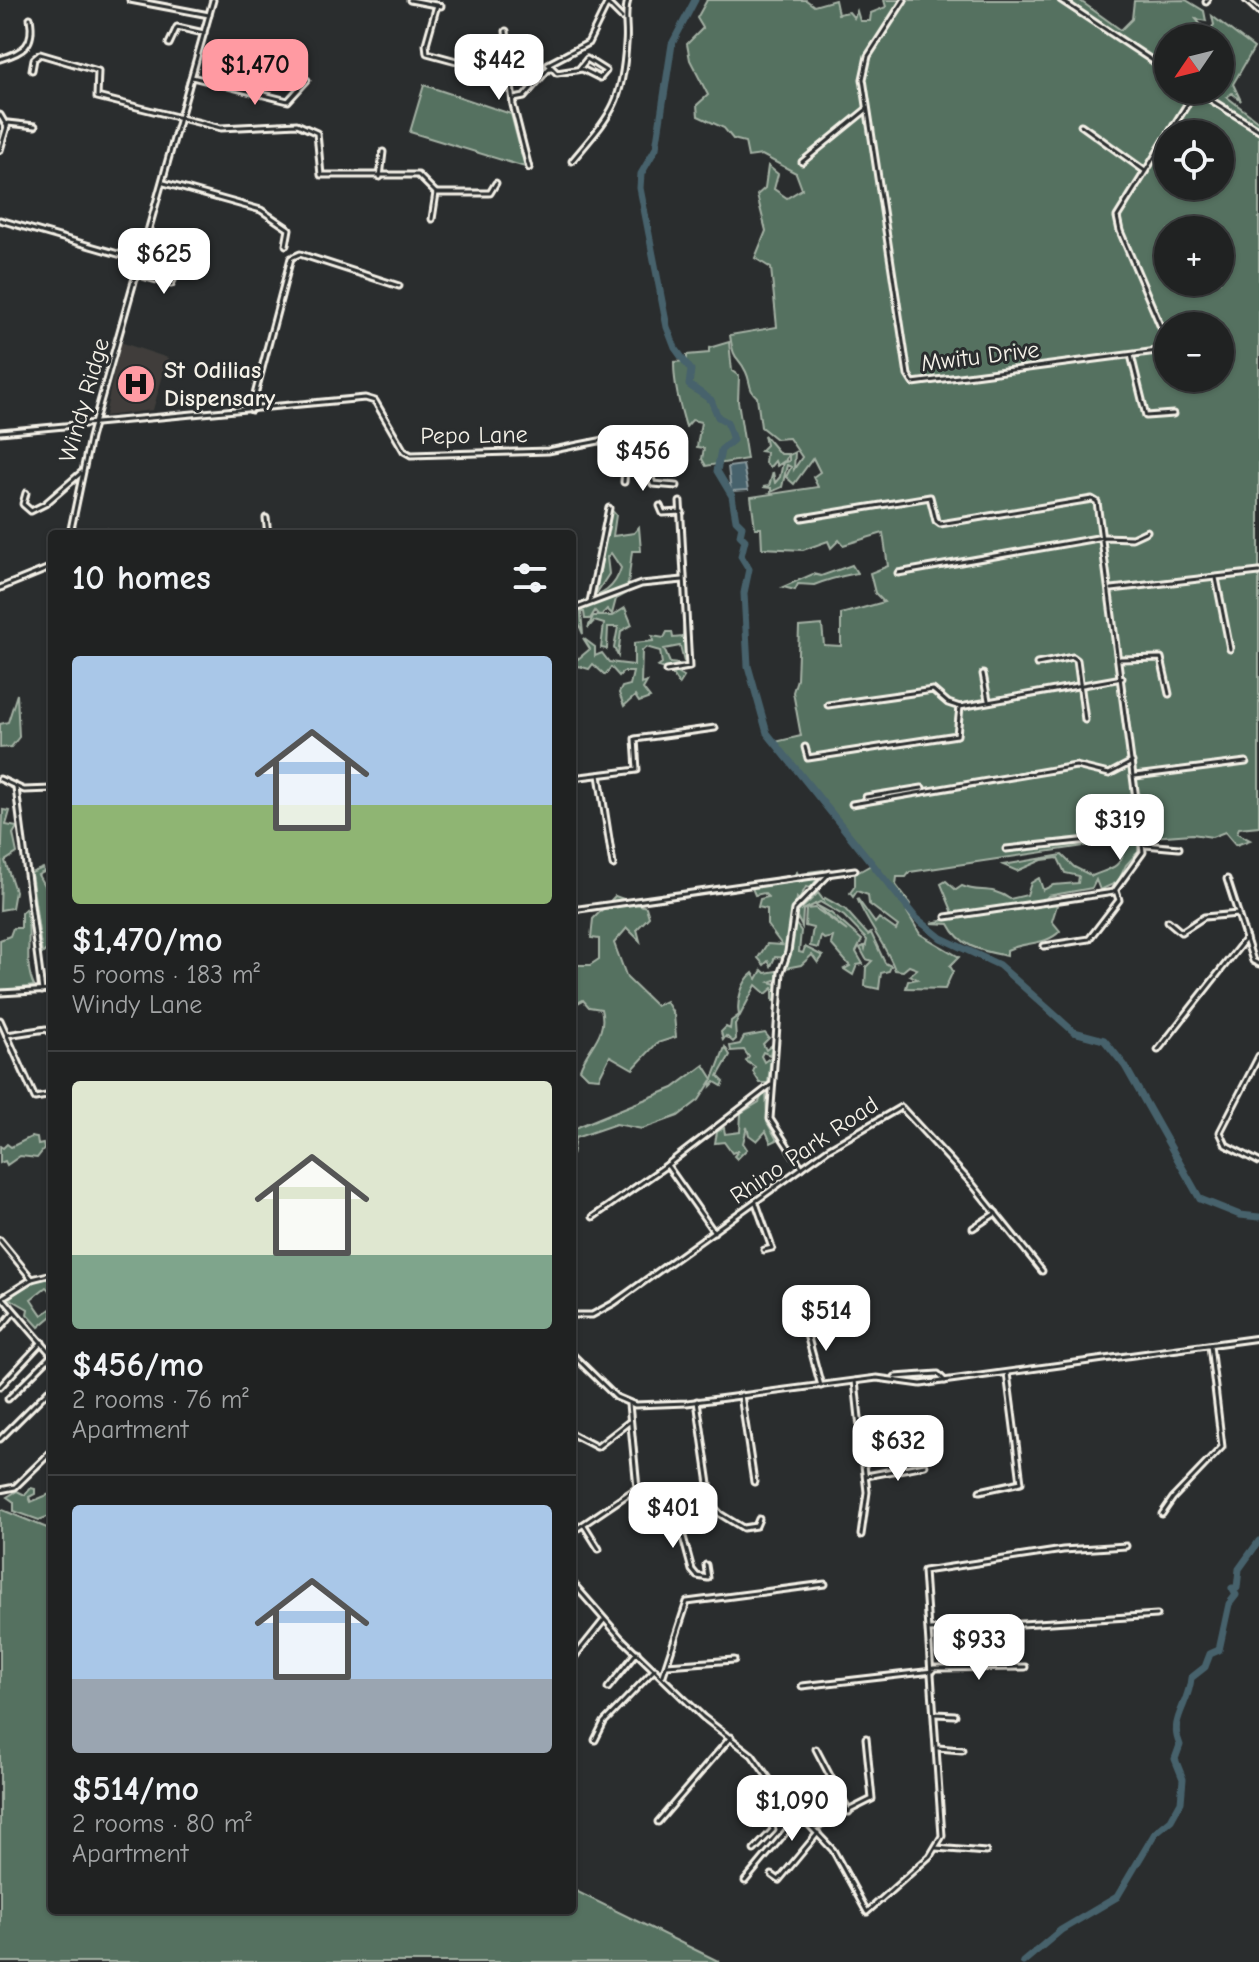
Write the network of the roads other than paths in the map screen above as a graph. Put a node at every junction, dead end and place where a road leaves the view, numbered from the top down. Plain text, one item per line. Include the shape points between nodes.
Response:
1 (130, 0) edge
2 (213, 0) edge
3 (410, 0) edge
4 (628, 0) edge
5 (904, 0) edge
6 (1061, 0) edge
7 (1246, 0) edge
8 (418, 1) edge
9 (608, 2) edge
10 (1259, 12) edge
11 (209, 15) junction
12 (30, 18) dead end
13 (624, 20) junction
14 (506, 31) dead end
15 (204, 33) junction
16 (169, 44) dead end
17 (583, 47) junction
18 (0, 59) edge
19 (587, 59) junction
20 (1154, 62) edge
21 (596, 64) junction
22 (549, 68) junction
23 (486, 69) dead end
24 (579, 69) junction
25 (32, 70) dead end
26 (591, 72) junction
27 (192, 77) junction
28 (307, 80) dead end
29 (512, 99) junction
30 (1187, 104) edge
31 (1218, 104) edge
32 (867, 109) junction
33 (0, 115) edge
34 (181, 117) junction
35 (1081, 125) dead end
36 (35, 126) dead end
37 (7, 127) junction
38 (1259, 130) edge
39 (0, 150) edge
40 (383, 152) dead end
41 (572, 161) dead end
42 (802, 162) dead end
43 (529, 168) dead end
44 (1145, 171) junction
45 (380, 177) junction
46 (164, 183) junction
47 (496, 183) dead end
48 (436, 193) junction
49 (432, 219) dead end
50 (0, 220) edge
51 (286, 245) dead end
52 (139, 260) junction
53 (157, 263) dead end
54 (135, 274) junction
55 (176, 274) dead end
56 (152, 278) junction
57 (399, 286) dead end
58 (1131, 355) junction
59 (251, 410) junction
60 (1173, 414) dead end
61 (95, 423) junction
62 (650, 431) dead end
63 (0, 432) edge
64 (627, 443) dead end
65 (645, 458) dead end
66 (81, 473) junction
67 (624, 482) dead end
68 (677, 486) dead end
69 (26, 493) dead end
70 (680, 502) dead end
71 (660, 506) dead end
72 (609, 508) dead end
73 (682, 512) junction
74 (266, 518) dead end
75 (802, 518) dead end
76 (71, 530) edge
77 (268, 530) edge
78 (1147, 531) dead end
79 (1103, 537) junction
80 (48, 569) edge
81 (1259, 572) edge
82 (898, 573) dead end
83 (1216, 578) junction
84 (685, 580) junction
85 (0, 588) edge
86 (1111, 589) junction
87 (590, 602) junction
88 (576, 608) edge
89 (1230, 649) dead end
90 (1120, 659) junction
91 (1037, 664) dead end
92 (666, 671) dead end
93 (983, 674) dead end
94 (1122, 678) junction
95 (1083, 686) junction
96 (1169, 694) dead end
97 (988, 700) junction
98 (828, 705) dead end
99 (960, 707) junction
100 (1085, 720) dead end
101 (715, 728) dead end
102 (805, 747) dead end
103 (1133, 761) junction
104 (1246, 762) dead end
105 (599, 775) junction
106 (1135, 776) junction
107 (576, 778) edge
108 (0, 779) edge
109 (16, 788) junction
110 (48, 789) edge
111 (926, 789) junction
112 (866, 797) dead end
113 (852, 804) dead end
114 (1086, 811) dead end
115 (1143, 834) junction
116 (1094, 839) junction
117 (1145, 845) junction
118 (1179, 848) dead end
119 (1006, 849) dead end
120 (613, 865) dead end
121 (855, 870) dead end
122 (830, 873) junction
123 (1227, 879) dead end
124 (1116, 891) junction
125 (576, 909) edge
126 (1238, 913) junction
127 (946, 917) dead end
128 (1168, 921) dead end
129 (1246, 938) junction
130 (1044, 946) dead end
131 (1259, 964) edge
132 (48, 990) edge
133 (42, 991) junction
134 (0, 993) edge
135 (0, 1020) edge
136 (48, 1030) edge
137 (7, 1035) junction
138 (1158, 1050) dead end
139 (1259, 1056) edge
140 (771, 1085) junction
141 (48, 1096) edge
142 (1259, 1162) edge
143 (667, 1165) junction
144 (802, 1168) junction
145 (756, 1203) junction
146 (996, 1213) junction
147 (593, 1217) dead end
148 (973, 1228) dead end
149 (714, 1232) junction
150 (0, 1240) edge
151 (764, 1250) dead end
152 (1042, 1271) dead end
153 (48, 1275) edge
154 (32, 1279) junction
155 (1, 1299) edge
156 (14, 1312) junction
157 (576, 1315) edge
158 (805, 1327) dead end
159 (0, 1329) edge
160 (1259, 1338) edge
161 (42, 1342) junction
162 (1210, 1345) junction
163 (48, 1350) edge
164 (576, 1358) edge
165 (48, 1359) edge
166 (1007, 1373) junction
167 (888, 1377) junction
168 (855, 1381) junction
169 (945, 1381) junction
170 (821, 1386) junction
171 (0, 1387) edge
172 (48, 1391) edge
173 (741, 1395) junction
174 (8, 1399) dead end
175 (697, 1401) junction
176 (629, 1404) junction
177 (629, 1422) junction
178 (576, 1436) edge
179 (0, 1439) edge
180 (48, 1455) edge
181 (925, 1465) dead end
182 (866, 1476) junction
183 (754, 1482) dead end
184 (0, 1490) edge
185 (980, 1491) dead end
186 (711, 1501) junction
187 (1162, 1514) dead end
188 (759, 1519) dead end
189 (583, 1524) junction
190 (576, 1529) edge
191 (861, 1535) dead end
192 (1126, 1546) dead end
193 (599, 1549) dead end
194 (706, 1565) dead end
195 (825, 1584) dead end
196 (576, 1588) edge
197 (1157, 1615) dead end
198 (604, 1620) junction
199 (930, 1630) junction
200 (637, 1652) junction
201 (576, 1655) edge
202 (734, 1660) dead end
203 (667, 1665) junction
204 (1025, 1667) dead end
205 (655, 1669) junction
206 (933, 1670) junction
207 (663, 1675) junction
208 (802, 1686) dead end
209 (608, 1688) dead end
210 (935, 1714) junction
211 (955, 1715) dead end
212 (731, 1737) junction
213 (866, 1738) dead end
214 (595, 1740) dead end
215 (938, 1748) junction
216 (816, 1749) dead end
217 (962, 1750) dead end
218 (787, 1801) junction
219 (849, 1812) junction
220 (800, 1815) junction
221 (658, 1822) dead end
222 (814, 1828) junction
223 (818, 1833) junction
224 (936, 1848) junction
225 (754, 1850) dead end
226 (986, 1852) dead end
227 (772, 1875) dead end
228 (745, 1881) dead end

1 - 11 street
2 - 11 street, Windy Ridge
3 - 8 street
4 - 13 street
5 - 32 street, Mwitu Drive via 863,67
6 - 20 street
7 - 10 street
8 - 23 street via 439,5 427,53
9 - 13 street
9 - 17 street
11 - 15 street, Windy Ridge
12 - 18 street via 33,36 27,48
13 - 41 street via 622,91
14 - 29 street
15 - 16 street via 177,27
15 - 27 street, Windy Ridge
17 - 19 street
17 - 22 street via 553,59
19 - 21 street
19 - 24 street
21 - 26 street
21 - 26 street via 606,71 603,77
22 - 24 street via 557,73
22 - 29 street via 524,97
24 - 26 street
25 - 34 street via 40,54 98,71 97,97
27 - 28 street via 288,101
27 - 34 street, Windy Ridge
29 - 43 street
30 - 44 street, Mwitu Drive
31 - 38 street
32 - 42 street
32 - 58 street, Mwitu Drive via 911,382
33 - 37 street
34 - 45 street via 221,128 305,126 317,133 321,175
34 - 46 street, Windy Ridge
35 - 44 street
36 - 37 street
37 - 39 street
40 - 45 street
44 - 58 street, Mwitu Drive via 1117,223 1165,347
45 - 48 street via 416,174
46 - 51 street via 261,210 289,229
46 - 52 street, Windy Ridge
47 - 48 street via 490,193
48 - 49 street
50 - 52 street
52 - 54 street, Windy Ridge
53 - 56 street
54 - 56 street
54 - 61 street, Windy Ridge
55 - 56 street via 171,284
57 - 59 street via 295,255
58 - 60 street via 1146,416
59 - 61 street, Pepo Lane
59 - 62 street, Pepo Lane via 370,398 408,454 548,451
61 - 63 street, Pepo Lane
61 - 66 street, Windy Ridge
64 - 67 street
65 - 68 street via 653,484
66 - 69 street via 31,511 23,504
66 - 76 street, Windy Ridge
70 - 73 street
71 - 73 street via 663,513
72 - 87 street
73 - 84 street
74 - 77 street
75 - 79 street via 930,497 940,524 1092,499 1098,505
78 - 79 street via 1132,538
79 - 82 street
79 - 86 street
80 - 85 street
81 - 83 street
83 - 86 street
83 - 89 street
84 - 87 street via 641,584
84 - 92 street via 689,667
86 - 90 street
87 - 88 street
90 - 94 street
90 - 96 street via 1161,658
91 - 95 street via 1073,657
93 - 97 street
94 - 95 street
94 - 103 street
95 - 97 street
95 - 100 street
97 - 99 street
98 - 99 street via 933,690
99 - 102 street via 957,735 808,758
101 - 105 street via 635,739 637,770
103 - 106 street
103 - 111 street via 1109,774 1076,766
104 - 106 street
105 - 107 street
105 - 120 street
106 - 115 street
108 - 109 street
109 - 110 street
109 - 133 street
111 - 112 street
111 - 113 street
114 - 116 street
115 - 116 street
115 - 117 street
116 - 119 street
117 - 118 street
117 - 124 street
121 - 122 street
122 - 125 street
122 - 140 street via 794,910 781,972
123 - 126 street
124 - 127 street
124 - 130 street via 1119,900 1089,939
126 - 128 street via 1201,918 1181,932
126 - 129 street
129 - 131 street via 1253,961
129 - 138 street
132 - 133 street
133 - 134 street
135 - 137 street
136 - 137 street
137 - 141 street via 35,1098
139 - 142 street via 1221,1128 1221,1140
140 - 143 street
140 - 144 street via 772,1127
143 - 147 street
143 - 149 street
144 - 145 street, Rhino Park Road
144 - 146 street, Rhino Park Road via 901,1107
145 - 149 street, Rhino Park Road
145 - 151 street via 772,1248
146 - 148 street
146 - 152 street, Rhino Park Road
149 - 157 street, Rhino Park Road via 599,1312
150 - 154 street
153 - 154 street
154 - 155 street
155 - 156 street
156 - 159 street
156 - 161 street
158 - 170 street
160 - 162 street
161 - 163 street
161 - 171 street
162 - 166 street
162 - 187 street via 1222,1447
164 - 176 street
165 - 174 street
166 - 169 street
166 - 185 street via 1021,1482
167 - 168 street
167 - 169 street via 915,1384
167 - 169 street via 938,1374
168 - 170 street
168 - 182 street
170 - 173 street
172 - 179 street
173 - 175 street
173 - 183 street
175 - 176 street
175 - 186 street
176 - 177 street
177 - 178 street via 597,1447
177 - 189 street via 637,1488
180 - 184 street via 15,1487
181 - 182 street
182 - 191 street
186 - 188 street via 720,1514 743,1528 756,1526
186 - 194 street via 676,1511 692,1570 707,1578
189 - 190 street
189 - 193 street
192 - 199 street via 928,1568 923,1574
195 - 203 street via 687,1602
196 - 198 street
197 - 199 street
198 - 200 street
198 - 201 street
199 - 206 street
200 - 205 street
200 - 209 street
202 - 203 street
203 - 207 street
204 - 206 street
205 - 207 street
205 - 214 street via 604,1722
206 - 208 street
206 - 210 street
207 - 212 street via 703,1717
210 - 211 street
210 - 215 street
212 - 218 street
212 - 221 street
213 - 219 street via 872,1799
215 - 217 street
215 - 224 street via 942,1836
216 - 219 street
218 - 220 street
218 - 225 street via 770,1819 773,1830
219 - 222 street
220 - 222 street
220 - 228 street
222 - 223 street
223 - 224 street via 848,1873 866,1912
223 - 227 street via 779,1880
224 - 226 street

